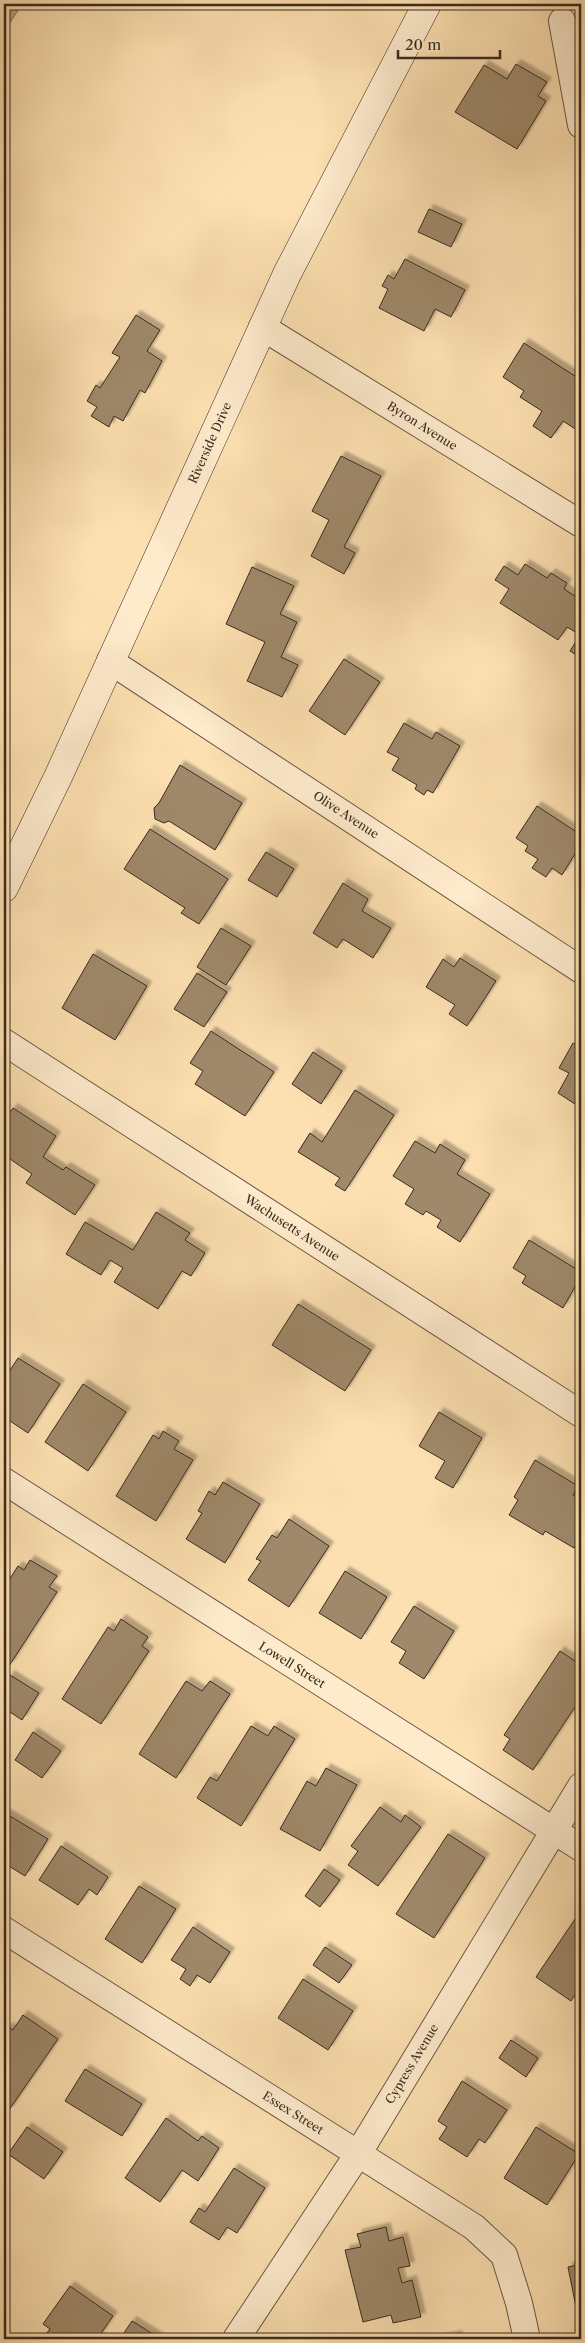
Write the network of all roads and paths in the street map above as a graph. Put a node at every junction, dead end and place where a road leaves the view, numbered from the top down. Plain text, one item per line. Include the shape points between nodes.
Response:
1 (427, 4) edge
2 (562, 21) dead end
3 (581, 125) edge
4 (262, 327) junction
5 (581, 524) edge
6 (110, 661) junction
7 (4, 888) edge
8 (581, 970) edge
9 (4, 1042) edge
10 (581, 1414) edge
11 (4, 1481) edge
12 (581, 1786) edge
13 (553, 1830) junction
14 (581, 1848) edge
15 (4, 1930) edge
16 (358, 2154) junction
17 (236, 2339) edge
18 (527, 2339) edge

1 - 4 main road, Riverside Drive
2 - 3 street
4 - 5 street, Byron Avenue
4 - 6 main road, Riverside Drive
6 - 7 main road, Riverside Drive
6 - 8 street, Olive Avenue
9 - 10 street, Wachusetts Avenue
11 - 13 street, Lowell Street
12 - 13 street, Cypress Avenue
13 - 14 street, Lowell Street
13 - 16 street, Cypress Avenue
15 - 16 street, Essex Street
16 - 17 street, Cypress Avenue
16 - 18 street, Essex Street via 474,2227 504,2255

